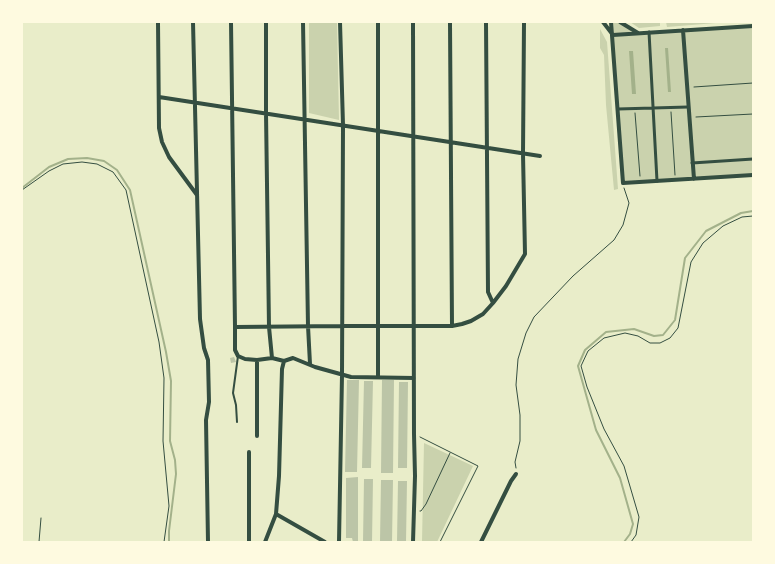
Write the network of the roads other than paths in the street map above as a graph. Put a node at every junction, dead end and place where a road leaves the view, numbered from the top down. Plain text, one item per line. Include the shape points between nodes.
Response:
1 (158, 22) edge
2 (193, 22) edge
3 (231, 22) edge
4 (266, 22) edge
5 (303, 22) edge
6 (340, 22) edge
7 (378, 22) edge
8 (413, 22) edge
9 (450, 22) edge
10 (486, 22) edge
11 (524, 22) edge
12 (603, 22) edge
13 (611, 22) edge
14 (620, 22) edge
15 (740, 22) edge
16 (753, 26) edge
17 (737, 27) junction
18 (683, 30) junction
19 (649, 32) junction
20 (638, 33) junction
21 (613, 35) junction
22 (159, 97) junction
23 (194, 102) junction
24 (688, 107) junction
25 (231, 108) junction
26 (653, 108) junction
27 (618, 110) junction
28 (266, 113) junction
29 (305, 120) junction
30 (342, 125) junction
31 (379, 131) junction
32 (414, 137) junction
33 (451, 143) junction
34 (486, 148) junction
35 (523, 154) junction
36 (540, 156) dead end
37 (753, 159) edge
38 (692, 162) junction
39 (753, 175) edge
40 (694, 179) junction
41 (657, 181) junction
42 (197, 196) junction
43 (494, 303) junction
44 (308, 326) junction
45 (342, 326) junction
46 (378, 326) junction
47 (414, 326) junction
48 (452, 326) junction
49 (235, 327) junction
50 (269, 327) junction
51 (238, 356) junction
52 (272, 358) junction
53 (257, 360) junction
54 (284, 361) junction
55 (310, 364) junction
56 (342, 374) junction
57 (378, 376) junction
58 (414, 378) junction
59 (237, 422) dead end
60 (257, 436) dead end
61 (249, 452) dead end
62 (516, 474) road end
63 (276, 514) junction
64 (208, 542) edge
65 (249, 542) edge
66 (265, 542) edge
67 (325, 542) edge
68 (339, 542) edge
69 (413, 542) edge
70 (481, 542) edge

1 - 22 street
2 - 23 street
3 - 25 street
4 - 28 street
5 - 29 street
6 - 30 street
7 - 31 street
8 - 32 street
9 - 33 street
10 - 34 street
11 - 35 street
12 - 21 street
13 - 21 street
14 - 20 street
15 - 17 lane
16 - 17 street
17 - 18 street
18 - 19 street
18 - 24 street
19 - 20 street
19 - 26 street
20 - 21 street
21 - 27 street
22 - 23 street
22 - 42 street via 159,128 162,142 169,158
23 - 25 street
23 - 42 street
24 - 26 street
24 - 38 street
25 - 28 street
25 - 49 street
26 - 27 street
26 - 41 street
27 - 41 street via 623,183
28 - 29 street
28 - 50 street
29 - 30 street
29 - 44 street
30 - 31 street
30 - 45 street
31 - 32 street
31 - 46 street
32 - 33 street
32 - 47 street
33 - 34 street
33 - 48 street
34 - 35 street
34 - 43 street via 488,292
35 - 36 street
35 - 43 street via 525,254
37 - 38 street
38 - 40 street
39 - 40 street
40 - 41 street
42 - 64 street via 200,319 208,360
43 - 48 street via 471,321
44 - 45 street
44 - 50 street
44 - 55 street
45 - 46 street
45 - 56 street
46 - 47 street
46 - 57 street
47 - 48 street
47 - 58 street
49 - 50 street
49 - 51 street via 235,350
50 - 52 street
51 - 53 street
51 - 59 lane via 233,393
52 - 53 street
52 - 54 street
53 - 60 street
54 - 55 street via 293,358
54 - 63 street
55 - 56 street
56 - 57 street via 351,377
56 - 68 street
57 - 58 street
58 - 69 street
61 - 65 street
62 - 70 street
63 - 66 street
63 - 67 street

